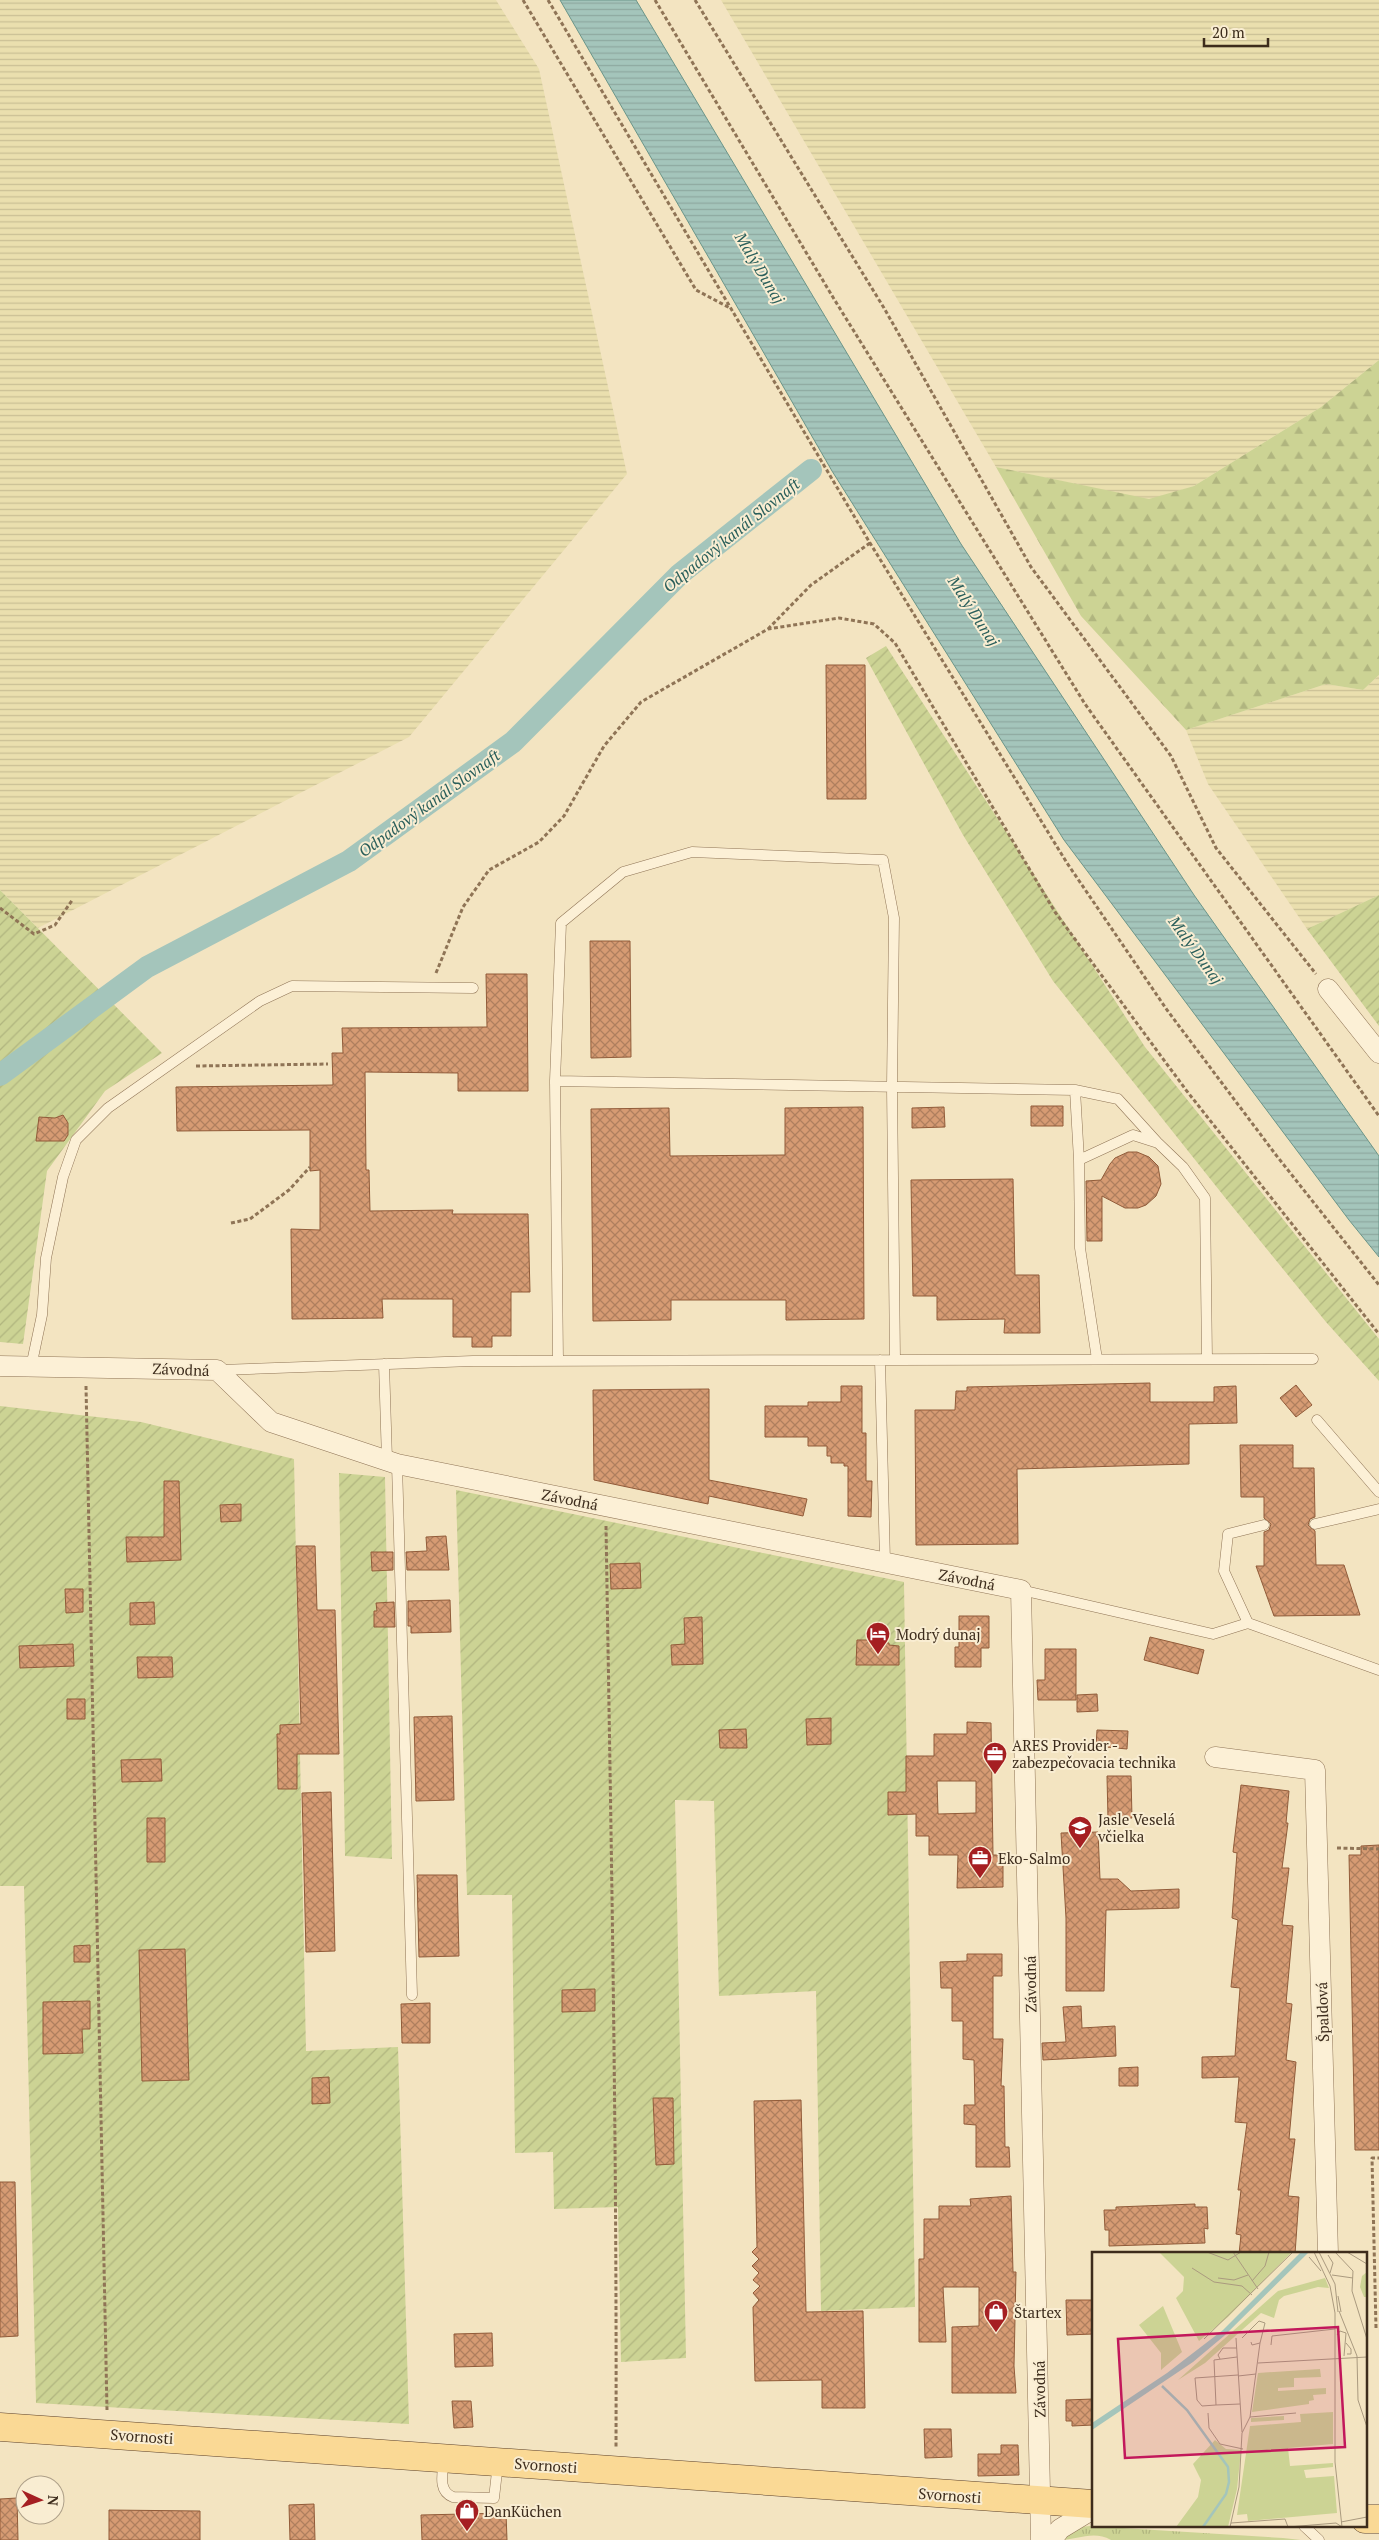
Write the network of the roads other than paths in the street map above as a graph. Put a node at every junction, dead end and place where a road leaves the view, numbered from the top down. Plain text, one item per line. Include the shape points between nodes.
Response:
1 (473, 988) dead end
2 (1328, 989) road end
3 (1379, 1053) edge
4 (555, 1081) junction
5 (892, 1087) junction
6 (1075, 1090) junction
7 (1158, 1143) junction
8 (1079, 1160) junction
9 (1097, 1359) junction
10 (1206, 1359) junction
11 (1314, 1359) dead end
12 (880, 1360) junction
13 (895, 1360) junction
14 (558, 1361) junction
15 (384, 1364) junction
16 (0, 1366) edge
17 (31, 1367) junction
18 (217, 1370) junction
19 (1317, 1420) dead end
20 (392, 1462) junction
21 (1379, 1492) edge
22 (1379, 1508) edge
23 (1315, 1524) dead end
24 (1264, 1525) dead end
25 (885, 1562) junction
26 (1021, 1590) junction
27 (1248, 1623) junction
28 (1379, 1670) edge
29 (1215, 1757) dead end
30 (412, 1995) dead end
31 (1328, 2252) edge
32 (0, 2427) edge
33 (444, 2458) junction
34 (498, 2462) junction
35 (1041, 2502) junction
36 (1092, 2504) edge
37 (1366, 2507) edge
38 (1092, 2510) edge
39 (1379, 2516) edge
40 (1366, 2519) edge
41 (1379, 2519) edge
42 (1306, 2528) edge
43 (1041, 2540) edge
44 (1052, 2540) edge
45 (1318, 2540) edge

1 - 17 lane via 292,986 260,1001 108,1108 76,1140 63,1177 46,1258 42,1315
2 - 3 street
4 - 5 lane
4 - 5 lane via 561,923 623,872 692,852 883,860 894,918
4 - 14 lane
5 - 6 lane
5 - 13 lane
6 - 7 lane via 1118,1099
6 - 8 lane
7 - 8 lane via 1133,1135
7 - 10 lane via 1183,1167 1206,1198
8 - 9 lane via 1080,1248
9 - 10 lane
9 - 13 lane
10 - 11 lane
12 - 13 lane
12 - 14 lane
12 - 25 lane
14 - 15 lane
15 - 18 lane
15 - 20 lane
16 - 17 street, Závodná
17 - 18 street, Závodná
18 - 20 street, Závodná via 271,1422
19 - 21 lane
20 - 25 street, Závodná
20 - 30 lane
22 - 23 lane
24 - 27 lane via 1228,1534 1224,1571
25 - 26 street, Závodná
26 - 27 lane via 1213,1634
26 - 35 street, Závodná
27 - 28 lane
29 - 31 street, Špaldová via 1315,1770
32 - 33 main road, Svornosti
33 - 34 main road, Svornosti
33 - 34 lane via 443,2490 452,2497 494,2498
34 - 35 main road, Svornosti
35 - 36 main road, Svornosti
35 - 43 street, Závodná
37 - 39 street
38 - 44 street via 1060,2529
40 - 41 main road
42 - 45 lane

